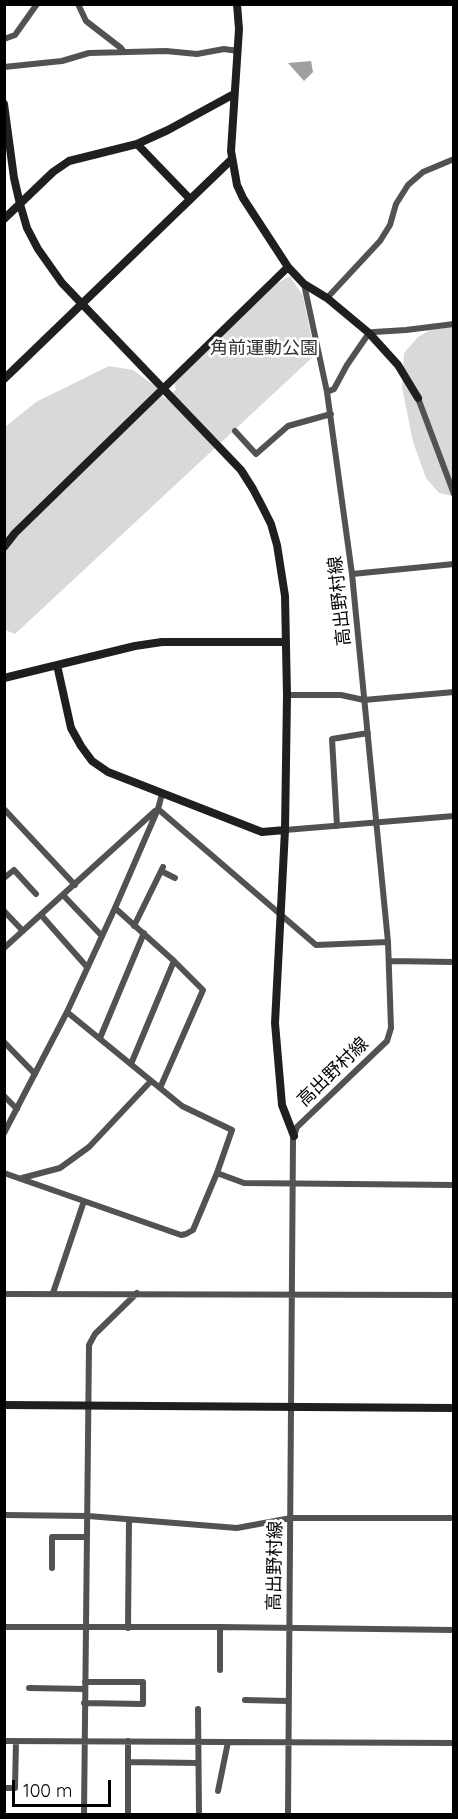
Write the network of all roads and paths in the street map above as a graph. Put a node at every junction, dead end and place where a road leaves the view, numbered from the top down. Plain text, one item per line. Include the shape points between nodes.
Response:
1 (37, 4) edge
2 (78, 4) edge
3 (237, 4) edge
4 (4, 39) edge
5 (238, 51) junction
6 (124, 52) junction
7 (4, 67) edge
8 (234, 94) junction
9 (4, 104) edge
10 (137, 144) junction
11 (7, 146) edge
12 (232, 159) junction
13 (453, 159) edge
14 (190, 199) junction
15 (20, 204) junction
16 (4, 219) edge
17 (288, 267) junction
18 (304, 284) junction
19 (327, 298) junction
20 (82, 304) junction
21 (453, 324) edge
22 (369, 333) junction
23 (4, 379) edge
24 (163, 388) junction
25 (327, 392) junction
26 (418, 398) joint
27 (331, 414) junction
28 (236, 431) dead end
29 (453, 494) edge
30 (6, 541) edge
31 (453, 564) edge
32 (352, 574) junction
33 (285, 642) junction
34 (57, 665) junction
35 (4, 678) edge
36 (453, 692) edge
37 (286, 695) junction
38 (364, 700) junction
39 (368, 733) junction
40 (162, 794) junction
41 (4, 809) edge
42 (158, 809) junction
43 (453, 816) edge
44 (377, 822) junction
45 (337, 826) junction
46 (285, 830) junction
47 (4, 878) edge
48 (175, 878) dead end
49 (75, 885) junction
50 (36, 894) dead end
51 (63, 895) junction
52 (115, 908) junction
53 (4, 910) edge
54 (41, 915) junction
55 (281, 915) junction
56 (135, 926) junction
57 (23, 931) junction
58 (144, 933) junction
59 (102, 936) junction
60 (388, 942) junction
61 (4, 948) edge
62 (174, 961) junction
63 (389, 962) junction
64 (453, 962) edge
65 (87, 968) junction
66 (67, 1012) junction
67 (100, 1038) junction
68 (4, 1042) edge
69 (131, 1064) junction
70 (35, 1074) junction
71 (151, 1081) junction
72 (160, 1088) junction
73 (4, 1096) edge
74 (17, 1109) junction
75 (4, 1133) edge
76 (294, 1136) junction
77 (4, 1173) edge
78 (217, 1173) junction
79 (22, 1178) junction
80 (292, 1184) junction
81 (453, 1185) edge
82 (84, 1201) junction
83 (53, 1293) junction
84 (137, 1293) junction
85 (4, 1294) edge
86 (292, 1295) junction
87 (453, 1295) edge
88 (4, 1405) edge
89 (88, 1406) junction
90 (290, 1407) junction
91 (453, 1408) edge
92 (4, 1515) edge
93 (88, 1516) junction
94 (291, 1518) junction
95 (453, 1518) edge
96 (129, 1520) junction
97 (87, 1537) junction
98 (52, 1568) dead end
99 (4, 1627) edge
100 (87, 1627) junction
101 (220, 1627) junction
102 (128, 1628) junction
103 (289, 1629) junction
104 (453, 1630) edge
105 (220, 1670) dead end
106 (85, 1685) junction
107 (29, 1688) dead end
108 (245, 1700) dead end
109 (288, 1701) junction
110 (84, 1703) junction
111 (198, 1709) dead end
112 (4, 1741) edge
113 (16, 1741) junction
114 (84, 1741) junction
115 (128, 1741) junction
116 (198, 1742) junction
117 (228, 1742) junction
118 (288, 1742) junction
119 (453, 1743) edge
120 (128, 1762) junction
121 (198, 1763) junction
122 (4, 1788) edge
123 (218, 1791) dead end
124 (84, 1815) edge
125 (128, 1815) edge
126 (199, 1815) edge
127 (288, 1815) edge

1 - 4 street via 15,35
2 - 6 street via 86,21
3 - 5 street
5 - 6 street
5 - 8 street
6 - 7 street via 89,53 62,61
8 - 10 street
8 - 12 street
9 - 11 street
10 - 14 street
10 - 15 street via 69,161
11 - 15 street
12 - 14 street
12 - 17 street via 243,198
13 - 19 street via 423,172 408,185 380,241
14 - 20 street
15 - 16 street
15 - 20 street via 38,249
17 - 18 street
17 - 24 street
18 - 19 street
18 - 25 street, 高出野村線
19 - 22 street
20 - 23 street
20 - 24 street
21 - 22 street
22 - 25 street via 334,389
22 - 26 street via 398,365
24 - 30 street
24 - 33 street via 240,470 271,524 283,575
25 - 27 street, 高出野村線
26 - 29 street
27 - 28 street via 288,426 256,454
27 - 32 street, 高出野村線
31 - 32 street
32 - 38 street, 高出野村線
33 - 34 street via 162,642
33 - 37 street
34 - 35 street
34 - 40 street via 71,728 92,761 108,772
36 - 38 street
37 - 38 street via 341,695
37 - 46 street
38 - 39 street, 高出野村線
39 - 44 street, 高出野村線
39 - 45 street via 332,739
40 - 42 street
40 - 46 street via 262,832
41 - 49 street
42 - 49 street
42 - 52 street
42 - 55 street
43 - 44 street
44 - 45 street
44 - 60 street, 高出野村線
45 - 46 street
46 - 55 street
47 - 50 street via 14,870
48 - 56 street via 162,869
49 - 51 street
51 - 54 street
51 - 59 street
52 - 56 street
52 - 59 street
53 - 57 street
54 - 57 street
54 - 65 street
55 - 60 street via 316,945
55 - 76 street via 275,1023 282,1105
56 - 58 street
57 - 61 street
58 - 62 street
58 - 67 street
59 - 65 street
60 - 63 street, 高出野村線
62 - 69 street
62 - 72 street via 203,990
63 - 64 street
63 - 76 street, 高出野村線 via 391,1028 387,1041 297,1127
65 - 66 street
66 - 67 street
66 - 70 street
67 - 69 street
68 - 70 street
69 - 71 street
70 - 74 street
71 - 72 street
71 - 79 street via 89,1147 60,1168
72 - 78 street via 182,1106 232,1130
73 - 74 street
74 - 75 street
76 - 80 street, 高出野村線
77 - 79 street
78 - 80 street via 244,1183
78 - 82 street via 193,1230 186,1234
79 - 82 street
80 - 81 street
80 - 86 street, 高出野村線
82 - 83 street
83 - 84 street
83 - 85 street
84 - 86 street
84 - 89 street via 95,1334 89,1345
86 - 87 street
86 - 90 street, 高出野村線
88 - 89 street
89 - 90 street
89 - 93 street
90 - 91 street
90 - 94 street, 高出野村線
92 - 93 street
93 - 96 street
93 - 97 street
94 - 95 street
94 - 96 street via 237,1528
94 - 103 street, 高出野村線
96 - 102 street
97 - 98 street via 52,1537
97 - 100 street
99 - 100 street
100 - 102 street
100 - 106 street
101 - 102 street
101 - 103 street
101 - 105 street
103 - 104 street
103 - 109 street, 高出野村線
106 - 107 street
106 - 110 street
106 - 110 street via 143,1682 143,1693 142,1704
108 - 109 street
109 - 118 street, 高出野村線
110 - 114 street
111 - 116 street
112 - 113 street
113 - 114 street
113 - 122 street via 15,1788
114 - 115 street
114 - 124 street
115 - 116 street
115 - 120 street
116 - 117 street
116 - 121 street
117 - 118 street
117 - 123 street
118 - 119 street
118 - 127 street, 高出野村線
120 - 121 street
120 - 125 street
121 - 126 street

